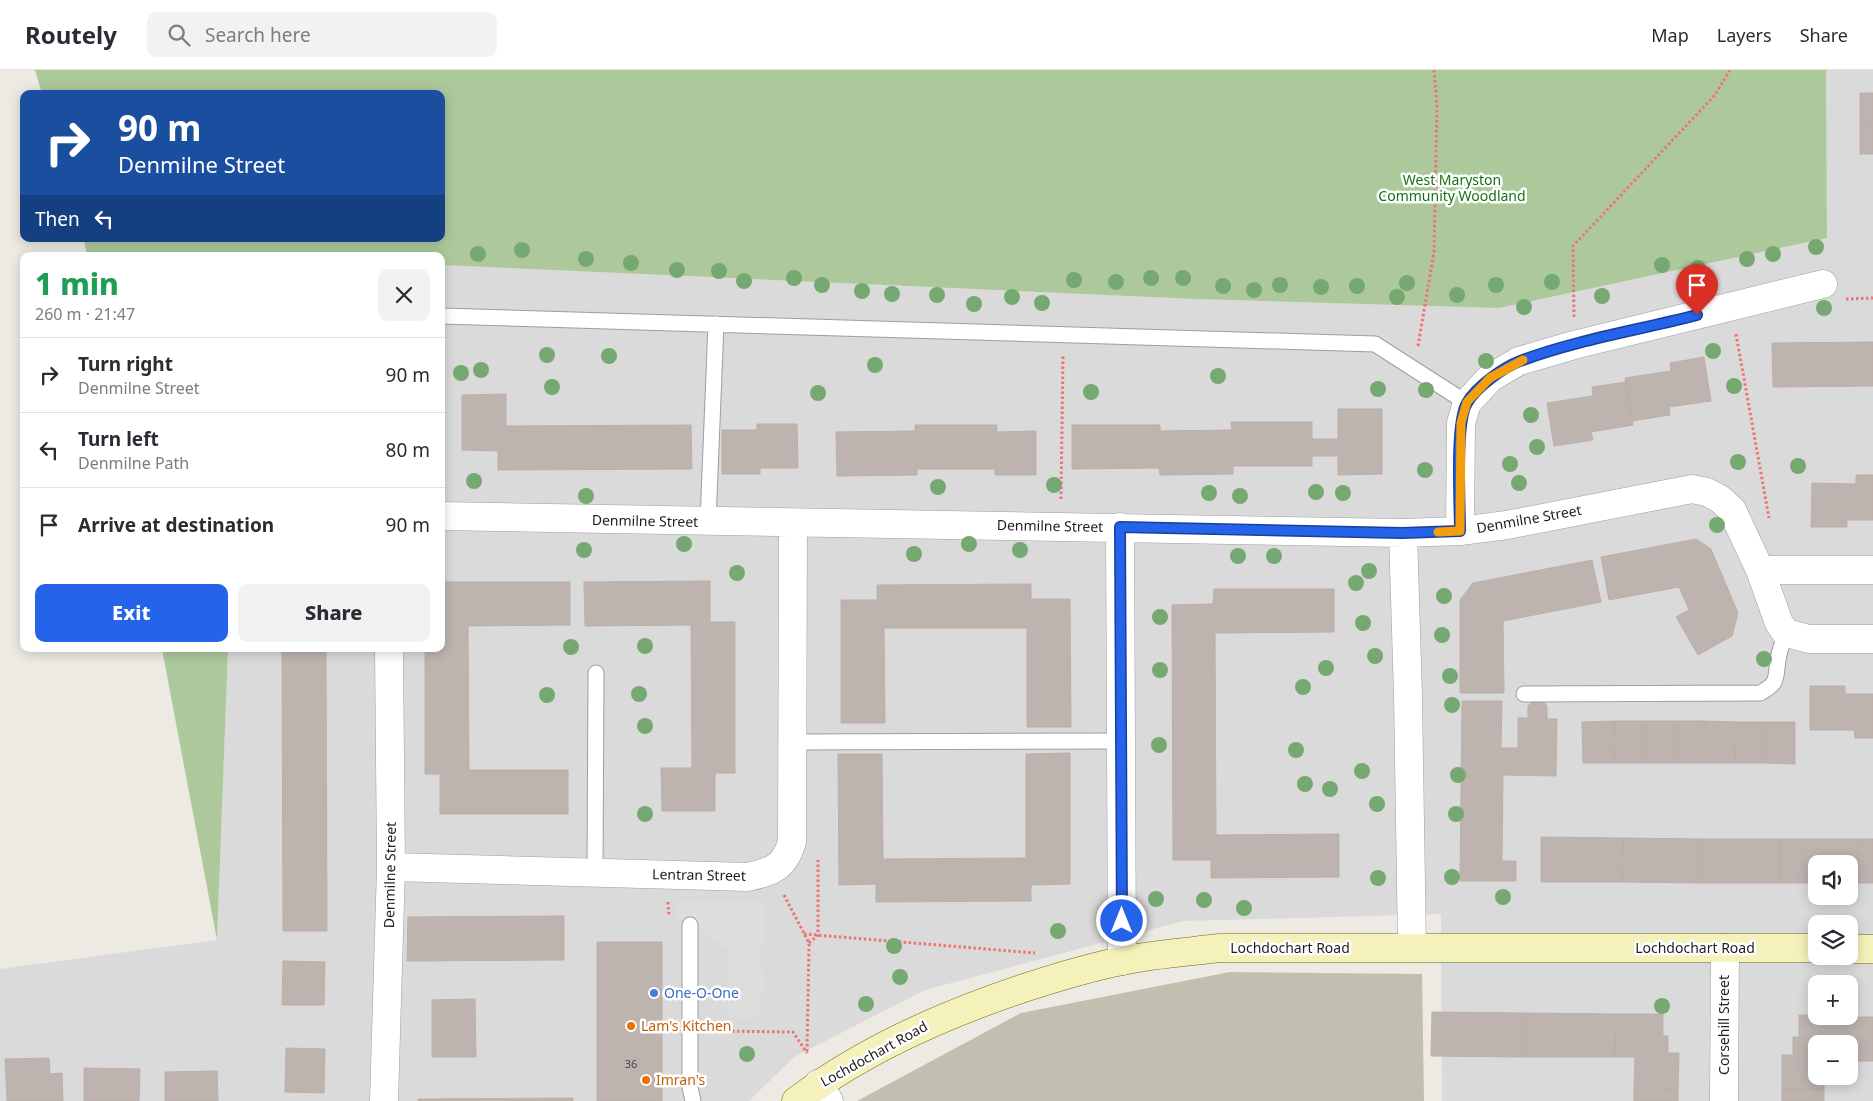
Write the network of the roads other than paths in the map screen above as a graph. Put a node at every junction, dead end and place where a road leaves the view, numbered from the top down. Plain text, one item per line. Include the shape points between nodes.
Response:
1 (1823, 284) dead end
2 (445, 316) edge
3 (716, 324) junction
4 (1467, 402) junction
5 (445, 516) edge
6 (708, 522) junction
7 (793, 523) junction
8 (1120, 527) junction
9 (1460, 531) junction
10 (1402, 533) junction
11 (1760, 570) junction
12 (1873, 570) edge
13 (1786, 633) junction
14 (1873, 639) edge
15 (389, 652) edge
16 (596, 673) dead end
17 (1524, 694) dead end
18 (1122, 741) junction
19 (792, 742) junction
20 (391, 867) junction
21 (595, 872) junction
22 (690, 925) dead end
23 (1412, 947) junction
24 (1725, 948) junction
25 (1808, 948) edge
26 (1858, 948) edge
27 (1873, 949) edge
28 (1122, 961) junction
29 (824, 1093) edge
30 (384, 1101) edge
31 (693, 1101) edge
32 (796, 1101) edge
33 (1724, 1101) edge

1 - 4 street via 1519,361 1490,378
2 - 3 lane
3 - 4 lane via 1375,344
3 - 6 lane
4 - 9 street via 1461,423
5 - 6 street, Denmilne Street
6 - 7 street, Denmilne Street
7 - 8 street, Denmilne Street
7 - 19 street
8 - 10 street, Denmilne Street
8 - 18 street
9 - 10 street, Denmilne Street
9 - 11 street, Denmilne Street via 1692,489 1707,492 1732,510
10 - 23 street
11 - 12 street
11 - 13 street, Denmilne Street via 1779,623
13 - 14 street via 1809,639
13 - 17 lane via 1777,676 1770,688 1760,693
15 - 20 street, Denmilne Street
16 - 21 lane
18 - 19 lane
18 - 28 street
19 - 21 street, Lentran Street via 792,842 787,856 772,871 748,876
20 - 21 street, Lentran Street
20 - 30 street, Denmilne Street
22 - 31 lane via 689,1030
23 - 24 street, Lochdochart Road
23 - 28 street, Lochdochart Road via 1220,948
24 - 25 street, Lochdochart Road
24 - 33 street, Corsehill Street
26 - 27 street
28 - 29 street, Lochdochart Road via 978,1003 909,1032
29 - 32 street, Lochdochart Road

